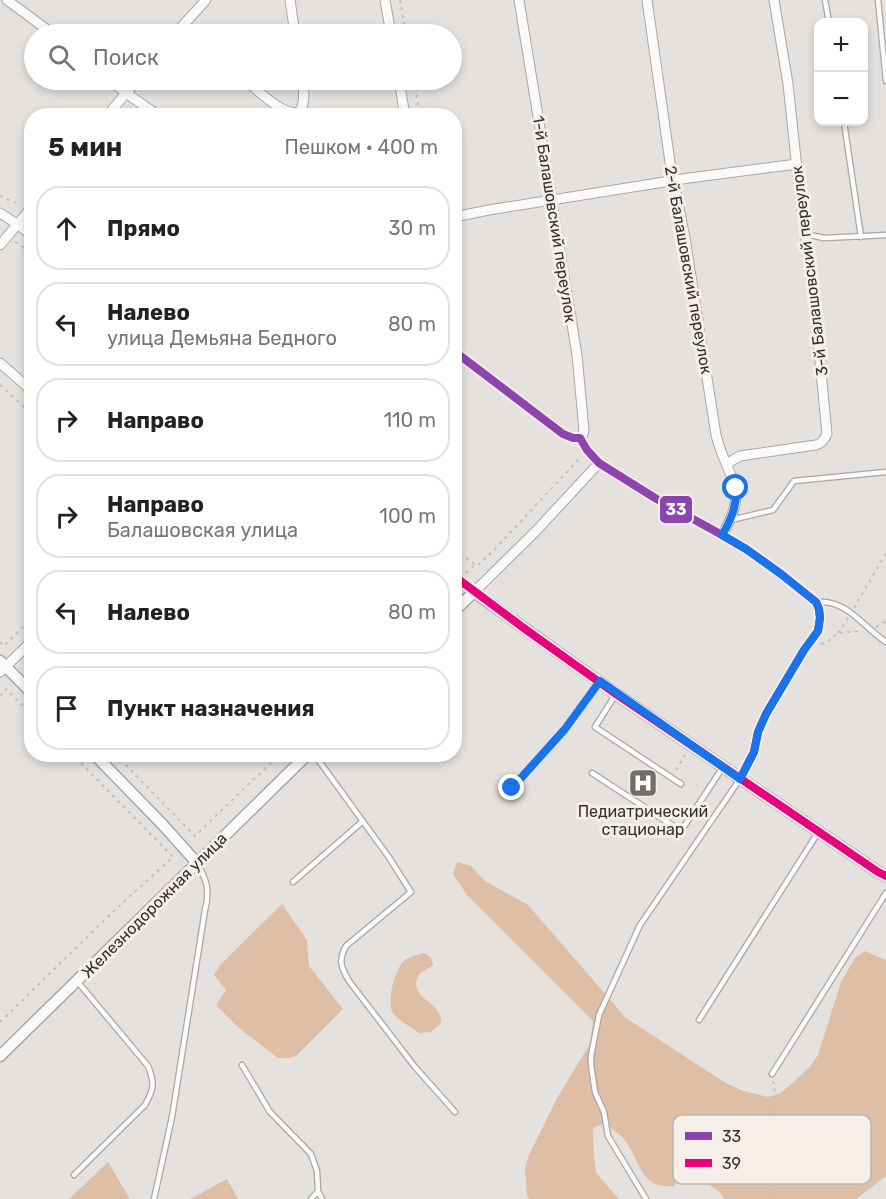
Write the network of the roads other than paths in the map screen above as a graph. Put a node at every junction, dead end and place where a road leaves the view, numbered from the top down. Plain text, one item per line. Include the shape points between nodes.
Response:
1 (7, 0) edge
2 (206, 0) edge
3 (290, 0) edge
4 (385, 0) edge
5 (519, 0) edge
6 (647, 0) edge
7 (774, 0) edge
8 (825, 0) edge
9 (878, 0) edge
10 (828, 18) edge
11 (39, 24) edge
12 (188, 24) edge
13 (294, 24) edge
14 (389, 24) edge
15 (886, 81) edge
16 (122, 90) edge
17 (129, 90) edge
18 (258, 90) edge
19 (304, 90) edge
20 (401, 90) edge
21 (126, 93) junction
22 (114, 108) edge
23 (148, 108) edge
24 (282, 108) edge
25 (302, 108) edge
26 (404, 108) edge
27 (845, 126) edge
28 (797, 164) junction
29 (674, 181) junction
30 (552, 201) junction
31 (0, 213) edge
32 (462, 215) edge
33 (24, 216) edge
34 (17, 224) junction
35 (24, 229) edge
36 (805, 234) junction
37 (886, 235) edge
38 (861, 237) junction
39 (3, 242) edge
40 (462, 357) edge
41 (0, 363) edge
42 (24, 385) edge
43 (580, 438) junction
44 (599, 463) junction
45 (726, 464) junction
46 (886, 472) edge
47 (731, 520) junction
48 (722, 535) junction
49 (462, 582) edge
50 (474, 592) junction
51 (816, 602) junction
52 (462, 603) edge
53 (886, 642) edge
54 (24, 648) edge
55 (2, 666) edge
56 (600, 681) junction
57 (24, 686) edge
58 (616, 694) junction
59 (103, 762) edge
60 (300, 762) edge
61 (320, 762) edge
62 (723, 767) junction
63 (592, 773) dead end
64 (740, 779) junction
65 (681, 784) dead end
66 (512, 788) dead end
67 (363, 821) junction
68 (819, 831) junction
69 (198, 863) junction
70 (886, 876) edge
71 (293, 882) dead end
72 (886, 893) edge
73 (77, 981) junction
74 (699, 1020) dead end
75 (0, 1056) edge
76 (242, 1065) dead end
77 (772, 1074) road end
78 (455, 1113) dead end
79 (74, 1175) dead end
80 (318, 1191) junction
81 (154, 1199) edge
82 (311, 1199) edge
83 (322, 1199) edge
84 (646, 1199) edge

1 - 11 street
2 - 12 street
3 - 13 street
4 - 14 street
5 - 30 street, 1-й Балашовский переулок
6 - 29 street, 2-й Балашовский переулок
7 - 28 street, 3-й Балашовский переулок
8 - 10 lane
9 - 15 lane
16 - 21 street
17 - 21 street
18 - 24 street
19 - 25 street
20 - 26 street
21 - 22 street
21 - 23 street
27 - 38 lane
28 - 29 street
28 - 36 street, 3-й Балашовский переулок
29 - 30 street
29 - 45 street, 2-й Балашовский переулок via 716,435
30 - 32 street
30 - 43 street, 1-й Балашовский переулок via 577,356 584,430
31 - 34 street
33 - 34 street
34 - 35 street
34 - 39 street
36 - 38 lane
36 - 45 street, 3-й Балашовский переулок via 825,439 816,445 740,456
37 - 38 lane
40 - 43 street via 563,434
41 - 42 street
43 - 44 street
44 - 48 street
44 - 50 street
45 - 47 street, 2-й Балашовский переулок via 736,488
46 - 47 lane via 794,481 773,510
47 - 48 street, 2-й Балашовский переулок
48 - 51 street
49 - 50 street
50 - 52 street
50 - 56 street
51 - 53 lane via 834,604 851,613
51 - 64 street via 818,631 766,714
54 - 55 street
55 - 57 street
56 - 58 street
56 - 66 lane via 565,729
58 - 62 street
58 - 65 lane via 595,727
59 - 69 street
60 - 69 street, Железнодорожная улица
61 - 67 lane
62 - 63 lane via 681,831
62 - 64 street
64 - 68 street
64 - 84 lane via 640,925 598,1015 591,1065 595,1092 608,1136
67 - 71 lane
67 - 78 lane via 411,892 346,946 340,961 349,981
68 - 70 street
68 - 74 lane
69 - 73 street, Железнодорожная улица
69 - 81 lane via 206,879 208,896 172,1117
72 - 77 lane
73 - 75 street, Железнодорожная улица
73 - 79 lane via 148,1066 153,1086 145,1105
76 - 80 lane via 270,1112 311,1154
80 - 82 lane
80 - 83 lane

